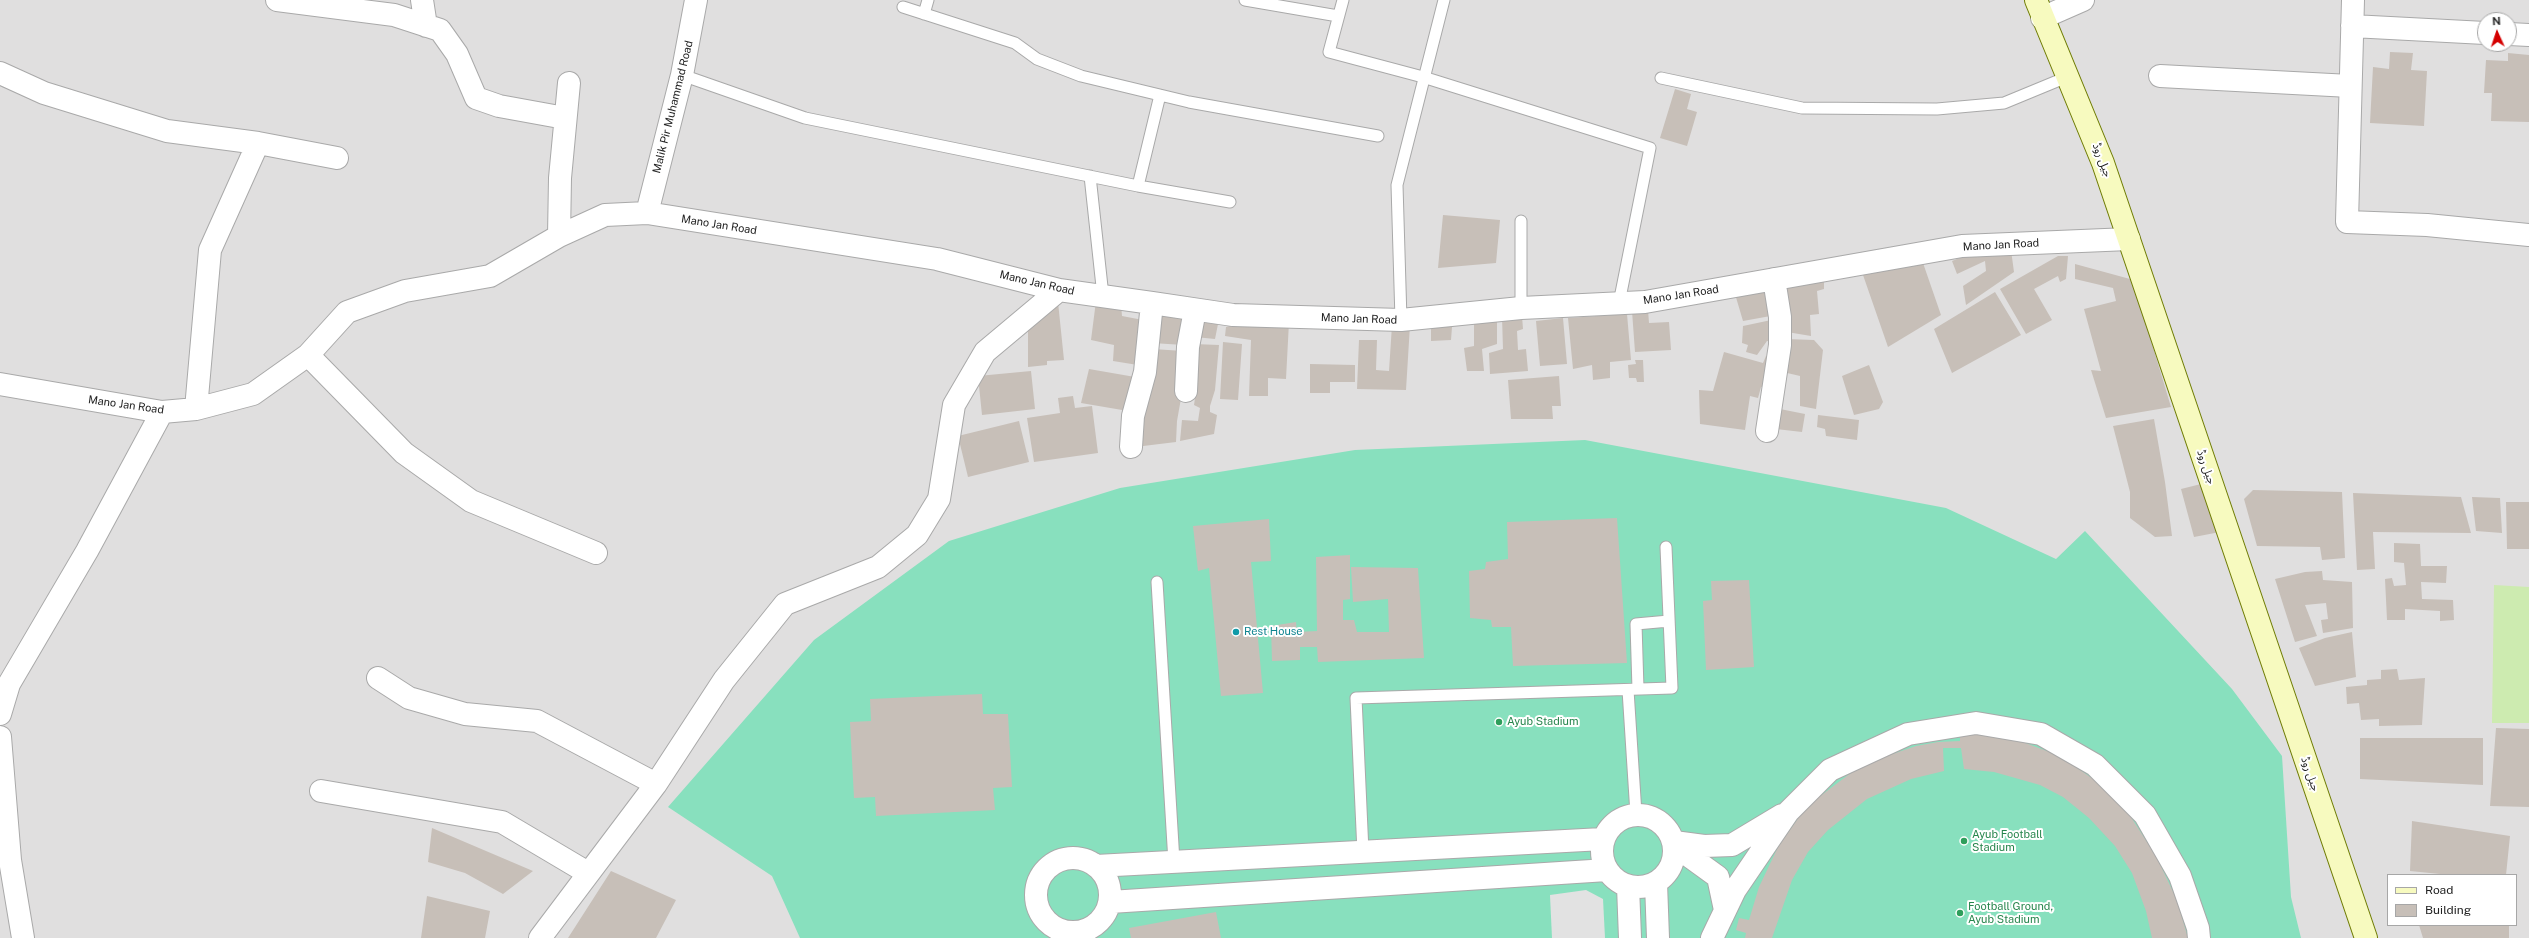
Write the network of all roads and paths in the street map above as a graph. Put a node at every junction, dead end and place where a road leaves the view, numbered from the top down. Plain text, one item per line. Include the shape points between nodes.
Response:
1 (277, 0) edge
2 (422, 0) edge
3 (696, 0) edge
4 (928, 0) edge
5 (1245, 0) edge
6 (1342, 0) edge
7 (1444, 0) edge
8 (2083, 0) edge
9 (2353, 0) edge
10 (903, 8) dead end
11 (2039, 9) edge
12 (924, 14) junction
13 (1338, 16) junction
14 (426, 26) junction
15 (2352, 26) junction
16 (2477, 32) edge
17 (2517, 34) edge
18 (2529, 35) edge
19 (0, 73) edge
20 (682, 75) junction
21 (2067, 76) junction
22 (2160, 76) dead end
23 (1423, 77) junction
24 (1661, 78) dead end
25 (569, 83) dead end
26 (2350, 86) junction
27 (1160, 95) junction
28 (565, 118) junction
29 (1378, 136) dead end
30 (258, 143) junction
31 (337, 158) dead end
32 (1090, 176) junction
33 (1138, 186) junction
34 (1230, 202) dead end
35 (647, 213) junction
36 (1521, 221) dead end
37 (2529, 235) edge
38 (559, 236) junction
39 (2129, 239) junction
40 (1774, 279) junction
41 (1059, 290) junction
42 (1103, 296) junction
43 (1619, 303) junction
44 (1152, 304) junction
45 (1521, 308) junction
46 (1195, 310) junction
47 (1401, 320) junction
48 (308, 355) junction
49 (0, 384) edge
50 (1186, 391) dead end
51 (196, 409) junction
52 (162, 412) junction
53 (1767, 431) dead end
54 (1131, 447) dead end
55 (1666, 547) dead end
56 (596, 553) dead end
57 (1157, 582) dead end
58 (1669, 621) junction
59 (378, 678) dead end
60 (1633, 690) junction
61 (0, 714) edge
62 (0, 738) edge
63 (656, 784) junction
64 (321, 792) dead end
65 (1788, 812) junction
66 (1636, 814) junction
67 (1603, 839) junction
68 (1674, 846) junction
69 (1363, 852) junction
70 (1174, 862) junction
71 (1096, 866) junction
72 (1606, 870) junction
73 (588, 873) junction
74 (1656, 883) junction
75 (1628, 886) junction
76 (1110, 902) junction
77 (1725, 910) junction
78 (1086, 934) edge
79 (23, 938) edge
80 (540, 938) edge
81 (1630, 938) edge
82 (1658, 938) edge
83 (1712, 938) edge
84 (2199, 938) edge
85 (2366, 938) edge

1 - 14 street via 394,15
2 - 14 street
3 - 20 street, Malik Pir Muhammad Road
4 - 12 lane
5 - 13 lane
6 - 13 lane
7 - 23 lane
8 - 11 street
9 - 15 street
10 - 12 lane
11 - 21 main road, جیل روڈ
12 - 27 lane via 1015,42 1037,59 1081,76
13 - 23 lane via 1329,52
14 - 28 street via 440,30 456,54 476,98 499,106
15 - 16 street
15 - 26 street
17 - 18 street
19 - 30 street via 44,93 167,131
20 - 32 lane via 806,118
20 - 35 street, Malik Pir Muhammad Road
21 - 24 lane via 2004,104 1937,109 1802,108
21 - 39 main road, جیل روڈ via 2103,163
22 - 26 street
23 - 43 lane via 1650,148
23 - 47 lane via 1397,185
25 - 28 street
26 - 37 street via 2347,222 2426,225
27 - 29 lane
27 - 33 lane
28 - 38 street
30 - 31 street
30 - 51 street via 210,250
32 - 33 lane
32 - 42 lane
33 - 34 lane
35 - 38 street, Mano Jan Road via 605,215
35 - 41 street, Mano Jan Road via 937,259
36 - 45 lane
38 - 48 street, Mano Jan Road via 490,276 405,291 347,312
39 - 40 street, Mano Jan Road via 1962,246
39 - 85 main road, جیل روڈ
40 - 43 street, Mano Jan Road via 1645,302
40 - 53 street via 1780,317 1780,345
41 - 42 street, Mano Jan Road
41 - 63 street via 985,352 954,405 939,499 917,535 878,567 785,604 724,680
42 - 44 street, Mano Jan Road
43 - 45 street, Mano Jan Road
44 - 46 street, Mano Jan Road
44 - 54 street via 1145,372 1133,416
45 - 47 street, Mano Jan Road
46 - 47 street, Mano Jan Road via 1233,315
46 - 50 street via 1188,347
48 - 51 street, Mano Jan Road via 253,394
48 - 56 street via 404,453 471,501
49 - 52 street, Mano Jan Road
51 - 52 street, Mano Jan Road
52 - 61 street via 87,551 9,684
55 - 58 lane
57 - 70 lane
58 - 60 lane via 1636,624
58 - 60 lane via 1672,688
59 - 63 street via 409,698 465,714 537,721
60 - 66 lane
60 - 69 lane via 1356,698
62 - 79 street via 10,860
63 - 73 street
64 - 73 street via 502,822
65 - 68 street via 1732,845
65 - 77 street via 1735,890
65 - 84 street via 1830,770 1908,734 1976,723 2041,734 2094,765 2145,815 2180,876
66 - 67 street via 1616,822
66 - 68 street via 1660,821 1668,830
67 - 69 street
67 - 72 street via 1601,849
68 - 74 street via 1670,869
68 - 77 street via 1718,877
69 - 70 street
70 - 71 street
71 - 76 street via 1108,882
71 - 78 street via 1085,860 1072,858 1060,861 1049,867 1041,877 1037,889 1041,913 1049,923 1060,930
72 - 75 street via 1620,883
72 - 76 street
73 - 80 street
74 - 75 street via 1647,887
74 - 82 street
75 - 81 street
76 - 78 street via 1101,920
77 - 83 street

